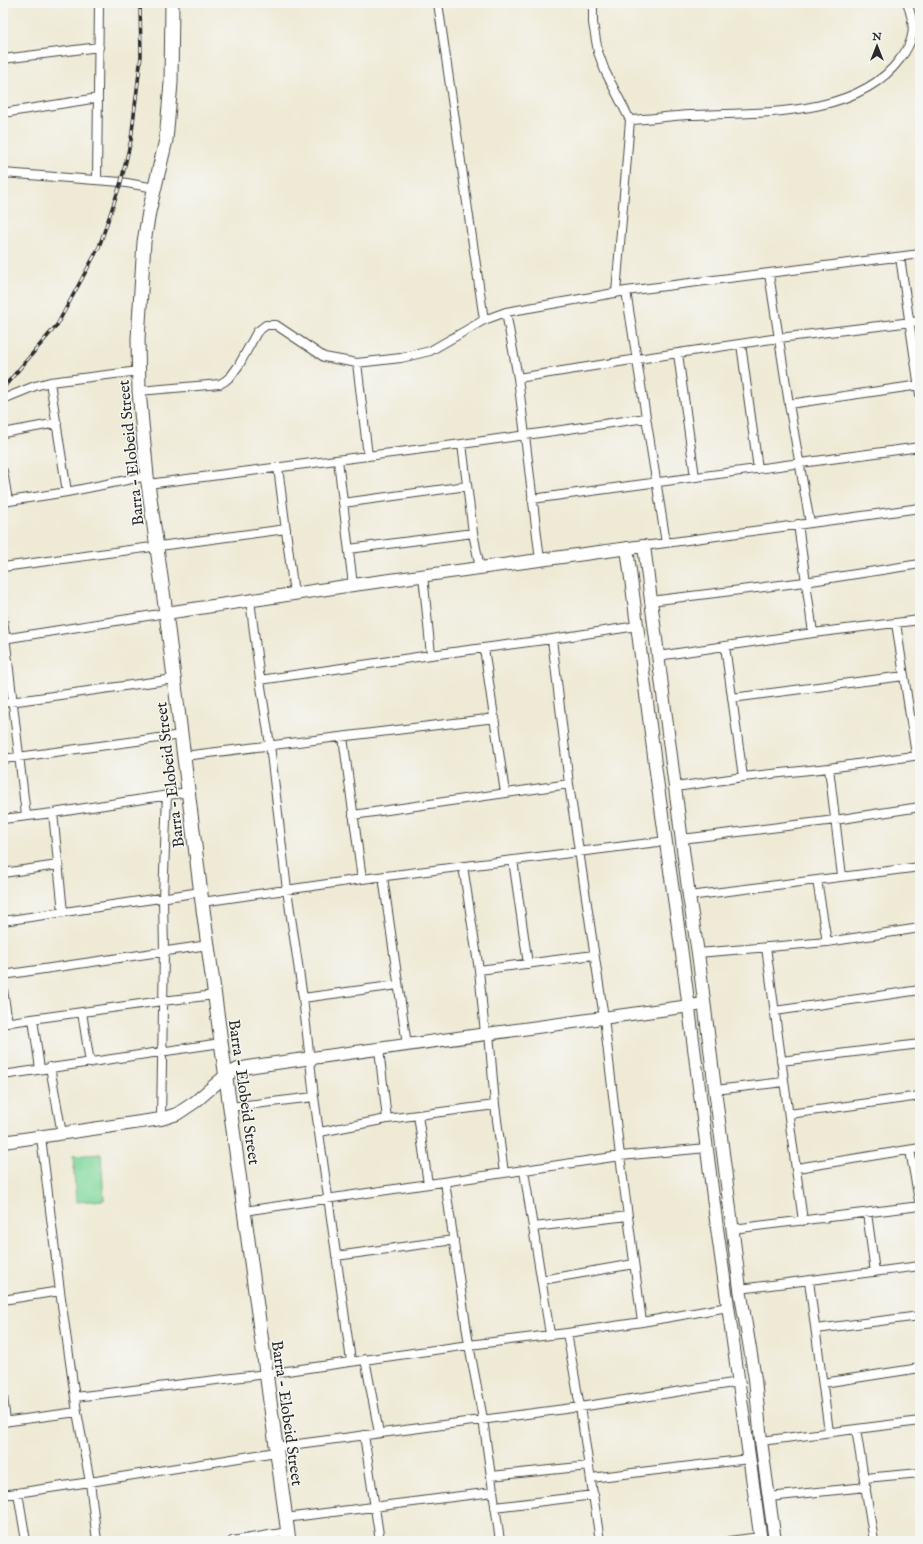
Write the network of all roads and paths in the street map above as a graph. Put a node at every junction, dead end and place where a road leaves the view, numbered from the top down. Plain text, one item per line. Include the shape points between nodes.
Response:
1 (99, 3) edge
2 (172, 3) edge
3 (438, 3) edge
4 (593, 3) edge
5 (907, 3) edge
6 (99, 47) junction
7 (3, 59) edge
8 (98, 98) junction
9 (3, 113) edge
10 (630, 120) junction
11 (3, 172) edge
12 (97, 180) junction
13 (155, 188) junction
14 (920, 254) edge
15 (900, 257) junction
16 (769, 274) junction
17 (626, 291) junction
18 (616, 293) junction
19 (506, 312) junction
20 (484, 320) junction
21 (920, 321) edge
22 (910, 323) junction
23 (779, 338) junction
24 (742, 344) junction
25 (678, 354) junction
26 (638, 359) junction
27 (356, 363) junction
28 (139, 371) junction
29 (518, 378) junction
30 (50, 382) junction
31 (919, 385) edge
32 (139, 391) junction
33 (920, 395) edge
34 (3, 399) edge
35 (789, 404) junction
36 (646, 418) junction
37 (57, 423) junction
38 (3, 433) edge
39 (525, 435) junction
40 (462, 444) junction
41 (920, 447) edge
42 (368, 456) junction
43 (338, 460) junction
44 (800, 463) junction
45 (278, 467) junction
46 (758, 468) junction
47 (3, 471) edge
48 (695, 477) junction
49 (147, 480) junction
50 (655, 482) junction
51 (467, 486) junction
52 (67, 492) junction
53 (532, 499) junction
54 (6, 502) edge
55 (343, 503) junction
56 (920, 508) edge
57 (810, 523) junction
58 (798, 524) junction
59 (286, 529) junction
60 (473, 533) junction
61 (666, 542) junction
62 (157, 546) junction
63 (644, 546) junction
64 (627, 548) junction
65 (349, 549) junction
66 (540, 560) junction
67 (920, 564) edge
68 (3, 567) edge
69 (480, 568) junction
70 (423, 575) junction
71 (805, 582) junction
72 (353, 585) junction
73 (294, 594) junction
74 (250, 600) junction
75 (650, 602) junction
76 (166, 613) junction
77 (3, 619) edge
78 (920, 620) edge
79 (896, 623) junction
80 (637, 626) junction
81 (812, 633) junction
82 (4, 639) edge
83 (552, 639) junction
84 (725, 646) junction
85 (484, 648) junction
86 (431, 655) junction
87 (658, 656) junction
88 (904, 676) junction
89 (174, 679) junction
90 (260, 680) junction
91 (732, 698) junction
92 (13, 702) junction
93 (3, 704) edge
94 (495, 718) junction
95 (181, 735) junction
96 (343, 737) junction
97 (270, 745) junction
98 (918, 755) edge
99 (20, 756) junction
100 (184, 756) junction
101 (3, 759) edge
102 (829, 768) junction
103 (743, 777) junction
104 (569, 784) junction
105 (676, 787) junction
106 (188, 792) junction
107 (505, 793) junction
108 (167, 794) junction
109 (920, 807) edge
110 (53, 813) junction
111 (26, 815) junction
112 (353, 815) junction
113 (3, 819) edge
114 (835, 820) junction
115 (682, 839) junction
116 (666, 841) junction
117 (579, 851) junction
118 (513, 860) junction
119 (58, 865) junction
120 (463, 866) junction
121 (920, 867) edge
122 (3, 873) edge
123 (842, 876) junction
124 (383, 877) junction
125 (362, 879) junction
126 (817, 880) junction
127 (287, 890) junction
128 (689, 896) junction
129 (201, 897) junction
130 (163, 898) junction
131 (63, 912) junction
132 (3, 921) edge
133 (920, 928) edge
134 (827, 942) junction
135 (208, 945) junction
136 (766, 947) junction
137 (164, 952) junction
138 (698, 953) junction
139 (594, 955) junction
140 (528, 964) junction
141 (479, 970) junction
142 (3, 974) edge
143 (398, 985) junction
144 (3, 990) edge
145 (920, 990) edge
146 (215, 996) junction
147 (303, 998) junction
148 (162, 1001) junction
149 (704, 1004) junction
150 (688, 1006) junction
151 (82, 1012) junction
152 (775, 1012) junction
153 (604, 1018) junction
154 (33, 1019) junction
155 (5, 1023) edge
156 (487, 1033) junction
157 (220, 1043) junction
158 (920, 1044) edge
159 (407, 1045) junction
160 (379, 1049) junction
161 (162, 1052) junction
162 (309, 1057) junction
163 (781, 1061) junction
164 (90, 1063) junction
165 (50, 1067) junction
166 (40, 1069) junction
167 (3, 1075) edge
168 (225, 1076) junction
169 (784, 1082) junction
170 (715, 1090) junction
171 (920, 1096) edge
172 (314, 1097) junction
173 (495, 1105) junction
174 (230, 1107) junction
175 (789, 1114) junction
176 (418, 1115) junction
177 (161, 1119) junction
178 (387, 1119) junction
179 (320, 1132) junction
180 (62, 1134) junction
181 (41, 1137) junction
182 (3, 1142) edge
183 (707, 1148) junction
184 (920, 1148) edge
185 (910, 1150) junction
186 (620, 1156) junction
187 (797, 1168) junction
188 (524, 1171) junction
189 (504, 1173) junction
190 (445, 1182) junction
191 (428, 1184) junction
192 (329, 1199) junction
193 (920, 1206) edge
194 (244, 1211) junction
195 (867, 1213) junction
196 (628, 1216) junction
197 (803, 1221) junction
198 (534, 1227) junction
199 (733, 1229) junction
200 (454, 1240) junction
201 (336, 1256) junction
202 (634, 1264) junction
203 (920, 1266) edge
204 (875, 1272) junction
205 (542, 1280) junction
206 (809, 1281) junction
207 (740, 1289) junction
208 (60, 1291) junction
209 (3, 1300) edge
210 (728, 1307) junction
211 (920, 1316) edge
212 (642, 1322) junction
213 (816, 1329) junction
214 (567, 1333) junction
215 (550, 1334) junction
216 (469, 1345) junction
217 (365, 1359) junction
218 (352, 1361) junction
219 (920, 1368) edge
220 (266, 1374) junction
221 (739, 1382) junction
222 (823, 1383) junction
223 (3, 1396) edge
224 (75, 1397) junction
225 (580, 1406) junction
226 (77, 1412) junction
227 (484, 1419) junction
228 (920, 1421) edge
229 (5, 1422) edge
230 (856, 1429) junction
231 (829, 1432) junction
232 (379, 1433) junction
233 (364, 1435) junction
234 (761, 1441) junction
235 (276, 1450) junction
236 (749, 1459) junction
237 (589, 1466) junction
238 (920, 1473) edge
239 (491, 1476) junction
240 (591, 1478) junction
241 (90, 1482) junction
242 (865, 1482) junction
243 (493, 1492) junction
244 (18, 1493) junction
245 (3, 1495) edge
246 (594, 1495) junction
247 (769, 1497) junction
248 (375, 1507) junction
249 (495, 1507) junction
250 (286, 1518) junction
251 (288, 1537) edge
252 (760, 1539) edge
253 (26, 1541) edge
254 (97, 1541) edge
255 (232, 1541) edge
256 (380, 1541) edge
257 (500, 1541) edge
258 (600, 1541) edge
259 (729, 1541) edge
260 (775, 1541) edge
261 (874, 1541) edge

1 - 6 street
2 - 13 main road, Barra - Elobeid Street via 168,121
3 - 20 street
4 - 10 street via 593,23 598,52
5 - 10 street via 911,13 913,34 908,49 895,66 874,84 853,95 788,110 677,115
6 - 7 street
6 - 8 street
8 - 9 street
8 - 12 street
10 - 18 street
11 - 12 street
12 - 13 street
13 - 28 main road, Barra - Elobeid Street via 144,242 138,339
14 - 15 street
15 - 16 street
15 - 22 street
16 - 17 street
16 - 23 street
17 - 18 street
17 - 26 street
18 - 19 street
19 - 20 street
19 - 29 street
20 - 27 street via 430,351 401,358
21 - 22 street
22 - 23 street
22 - 31 street
23 - 24 street
23 - 35 street
24 - 25 street
24 - 46 street
25 - 26 street
25 - 48 street
26 - 29 street
26 - 36 street
27 - 32 street via 324,358 276,325 266,325 256,332 239,365 225,382
27 - 42 street
28 - 30 street
28 - 32 main road, Barra - Elobeid Street
29 - 39 street
30 - 34 street
30 - 37 street
31 - 33 street
31 - 35 street
32 - 49 main road, Barra - Elobeid Street
35 - 44 street
36 - 39 street
36 - 50 street
37 - 38 street
37 - 52 street
39 - 40 street
39 - 53 street
40 - 42 street
40 - 51 street
41 - 44 street
42 - 43 street
43 - 45 street
43 - 55 street
44 - 46 street
44 - 57 street
45 - 49 street
45 - 59 street
46 - 48 street
47 - 54 street
48 - 50 street
49 - 52 street
49 - 62 main road, Barra - Elobeid Street
50 - 53 street
50 - 61 street
51 - 55 street
51 - 60 street
52 - 54 street
53 - 66 street
55 - 65 street
56 - 57 street
57 - 58 street
58 - 61 street
58 - 71 street
59 - 62 street
59 - 73 street
60 - 65 street
60 - 69 street
61 - 63 street
62 - 68 street
62 - 76 main road, Barra - Elobeid Street
63 - 64 main road
63 - 75 main road
64 - 66 main road
64 - 80 main road
65 - 72 street
66 - 69 main road
67 - 71 street
69 - 70 main road
70 - 72 main road
70 - 86 street
71 - 75 street
71 - 81 street
72 - 73 main road
73 - 74 main road
74 - 76 main road
74 - 90 street
75 - 87 main road
76 - 82 street
76 - 89 main road, Barra - Elobeid Street
77 - 82 street
78 - 79 street
79 - 81 street
79 - 88 street
80 - 83 street
80 - 116 main road
81 - 84 street
82 - 92 street
83 - 85 street
83 - 104 street
84 - 87 street
84 - 91 street
85 - 86 street
85 - 94 street
86 - 90 street
87 - 105 main road
88 - 91 street
88 - 98 street
89 - 92 street
89 - 95 main road, Barra - Elobeid Street
90 - 97 street
91 - 103 street
92 - 93 street
92 - 99 street
94 - 96 street
94 - 107 street
95 - 99 street
95 - 100 main road, Barra - Elobeid Street
96 - 97 street
96 - 112 street
97 - 100 street
97 - 127 street
98 - 102 street
99 - 101 street
99 - 111 street
100 - 106 main road, Barra - Elobeid Street
102 - 103 street
102 - 114 street
103 - 105 street
104 - 107 street
104 - 117 street
105 - 115 main road
106 - 108 street
106 - 129 main road, Barra - Elobeid Street
107 - 112 street
108 - 110 street
108 - 130 street
109 - 114 street
110 - 111 street
110 - 119 street
111 - 113 street
112 - 125 street
114 - 115 street
114 - 123 street
115 - 128 main road
116 - 117 street
116 - 150 main road
117 - 118 street
117 - 139 street
118 - 120 street
118 - 140 street
119 - 122 street
119 - 131 street
120 - 124 street
120 - 141 street
121 - 123 street
123 - 126 street
124 - 125 street
124 - 143 street
125 - 127 street
126 - 128 street
126 - 134 street
127 - 129 street
127 - 147 street
128 - 138 main road
129 - 130 street
129 - 135 main road, Barra - Elobeid Street
130 - 131 street
130 - 137 street
131 - 132 street
133 - 134 street
134 - 136 street
135 - 137 street
135 - 146 main road, Barra - Elobeid Street
136 - 138 street
136 - 152 street
137 - 142 street
137 - 148 street
138 - 149 main road
139 - 140 street
139 - 153 street
140 - 141 street
141 - 156 street
143 - 147 street
143 - 159 street
144 - 155 street
145 - 152 street
146 - 148 street
146 - 157 main road, Barra - Elobeid Street
147 - 162 street
148 - 151 street
148 - 161 street
149 - 150 main road
149 - 170 main road
150 - 153 main road
150 - 183 main road
151 - 154 street
151 - 164 street
152 - 163 street
153 - 156 main road
153 - 186 street
154 - 155 street
154 - 166 street
156 - 159 main road
156 - 173 street
157 - 161 street
157 - 168 main road, Barra - Elobeid Street
158 - 163 street
159 - 160 main road
160 - 162 main road
160 - 178 street
161 - 164 street
161 - 177 street
162 - 168 main road via 238,1069
162 - 172 street
163 - 169 street
164 - 165 street
165 - 166 street
165 - 180 street
166 - 167 street
168 - 174 main road, Barra - Elobeid Street
168 - 177 main road via 195,1102 177,1114
169 - 170 street
169 - 175 street
170 - 199 main road
171 - 175 street
172 - 174 street
172 - 179 street
173 - 176 street
173 - 189 street
174 - 194 main road, Barra - Elobeid Street
175 - 187 street
176 - 178 street
176 - 191 street
177 - 180 main road
178 - 179 street
179 - 192 street
180 - 181 main road
181 - 182 main road
181 - 208 street
183 - 186 street
183 - 210 main road
184 - 185 street
185 - 187 street
185 - 193 street
186 - 188 street
186 - 196 street
187 - 197 street
188 - 189 street
188 - 198 street
189 - 190 street
190 - 191 street
190 - 200 street
191 - 192 street
192 - 194 street
192 - 201 street
193 - 195 street
194 - 220 main road, Barra - Elobeid Street
195 - 197 street
195 - 204 street
196 - 198 street
196 - 202 street
197 - 199 street
198 - 205 street
199 - 207 main road
200 - 201 street
200 - 216 street
201 - 218 street
202 - 205 street
202 - 212 street
203 - 204 street
204 - 206 street
205 - 215 street
206 - 207 street
206 - 213 street
207 - 234 main road via 755,1379
208 - 209 street
208 - 224 street
210 - 212 street
210 - 221 main road
211 - 213 street
212 - 214 street
213 - 222 street
214 - 215 street
214 - 225 street
215 - 216 street
216 - 217 street
216 - 227 street
217 - 218 street
217 - 232 street
218 - 220 street
219 - 222 street
220 - 224 street
220 - 235 main road, Barra - Elobeid Street
221 - 225 street
221 - 236 main road
222 - 231 street
223 - 229 street
224 - 226 street
225 - 227 street
225 - 237 street
226 - 229 street
226 - 241 street
227 - 232 street
227 - 239 street
228 - 230 street
230 - 231 street
230 - 242 street
231 - 234 street
232 - 233 street
233 - 235 street
233 - 248 street
234 - 247 main road
235 - 241 street
235 - 250 main road, Barra - Elobeid Street
236 - 240 street
236 - 252 main road
237 - 239 street
237 - 240 street
238 - 242 street
239 - 243 street
240 - 246 street
241 - 244 street
241 - 254 street
242 - 247 street
242 - 261 street
243 - 248 street
243 - 249 street
244 - 245 street
244 - 253 street
246 - 249 street
246 - 258 street
247 - 260 main road
248 - 250 street
248 - 256 street
249 - 257 street
250 - 251 main road, Barra - Elobeid Street
251 - 255 street
252 - 259 street

